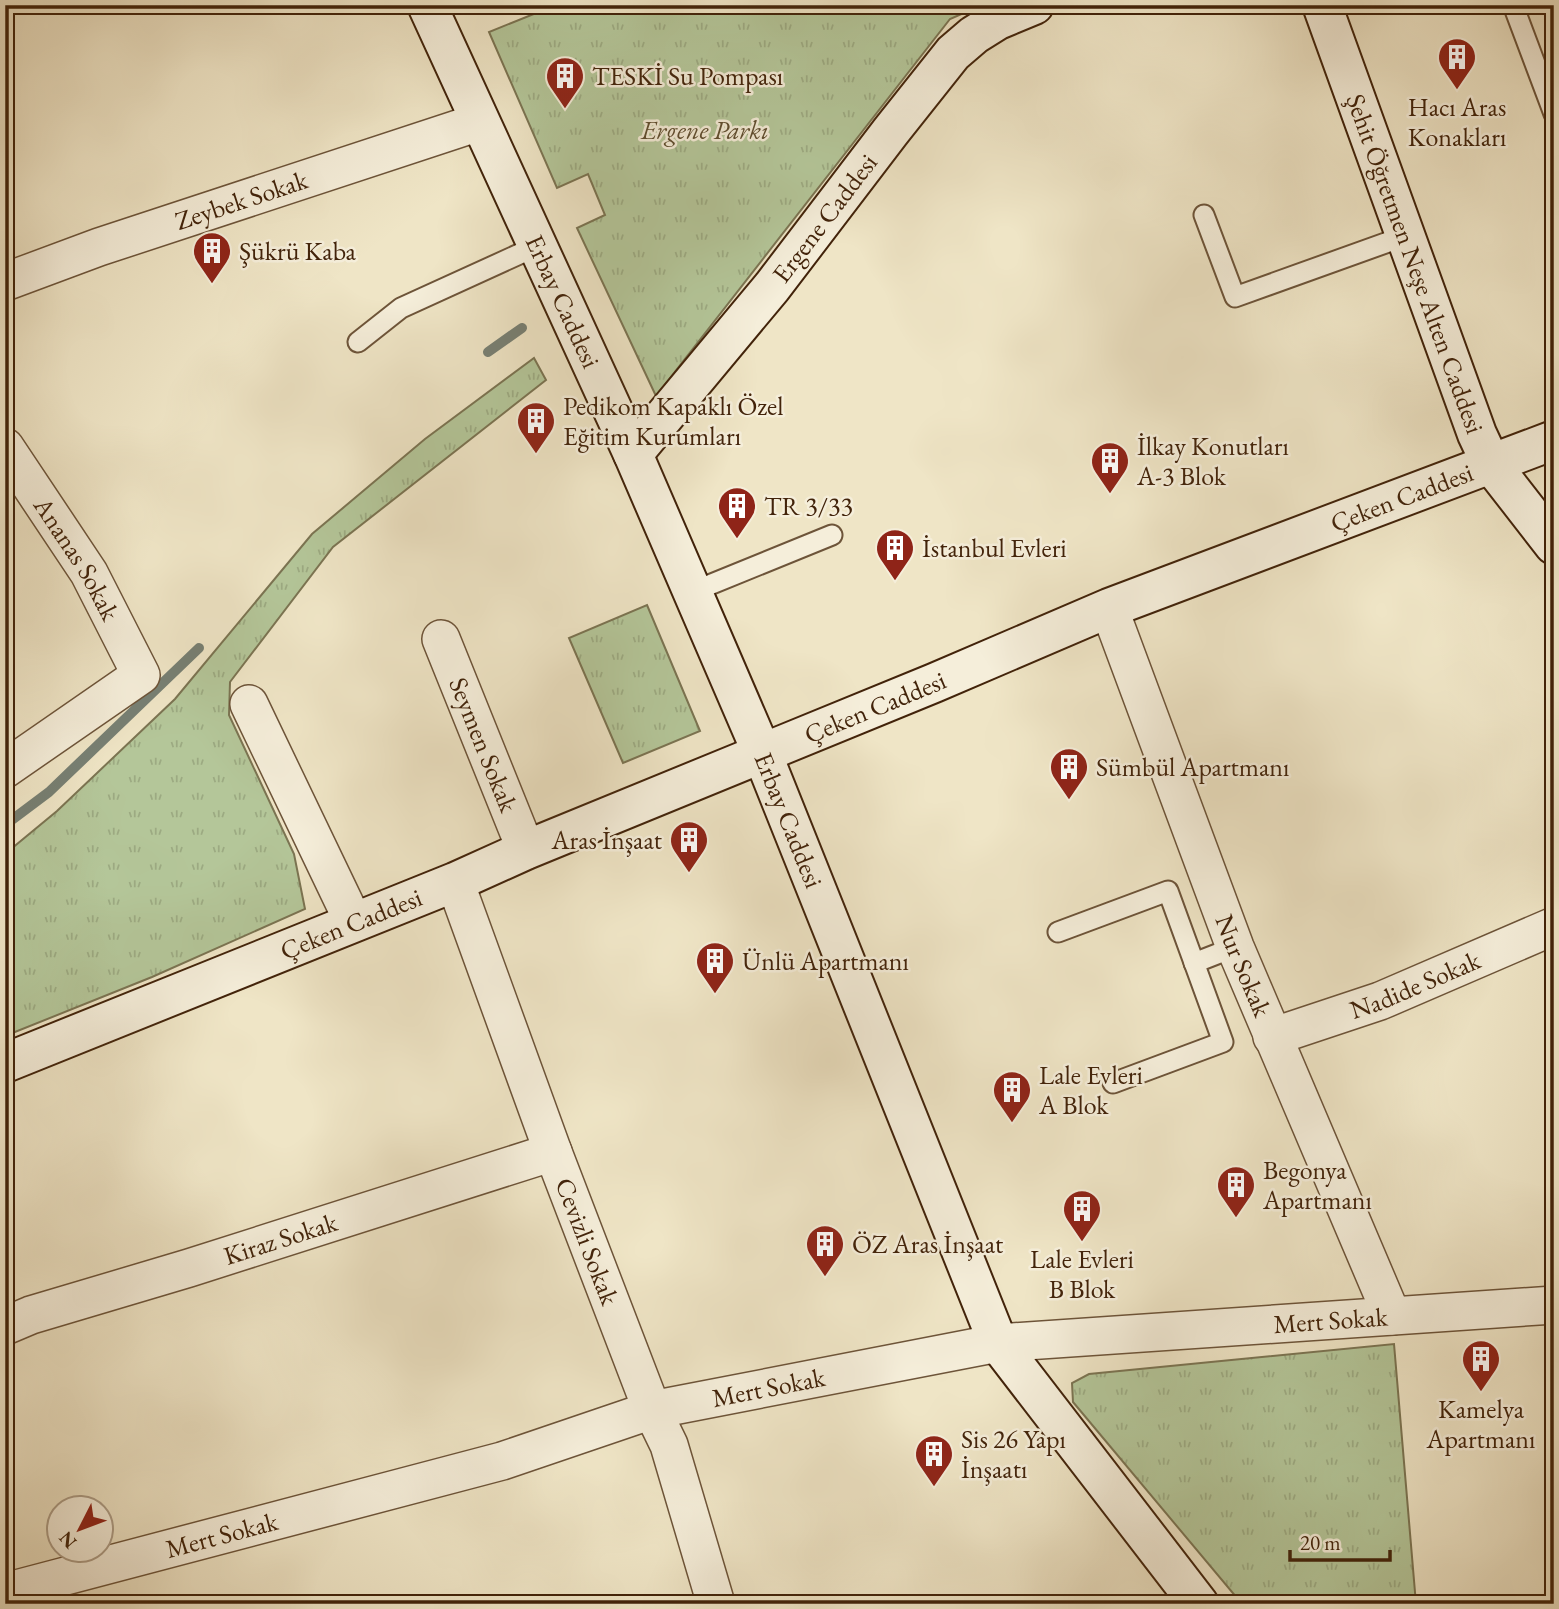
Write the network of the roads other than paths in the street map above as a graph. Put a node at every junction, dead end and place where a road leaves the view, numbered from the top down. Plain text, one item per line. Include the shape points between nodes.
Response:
1 (427, 5) edge
2 (1034, 5) edge
3 (1322, 5) edge
4 (1513, 5) edge
5 (1554, 114) edge
6 (479, 122) junction
7 (1204, 215) dead end
8 (1405, 236) junction
9 (537, 246) junction
10 (5, 282) edge
11 (358, 342) dead end
12 (1554, 440) edge
13 (5, 448) edge
14 (633, 454) junction
15 (1491, 464) junction
16 (832, 535) dead end
17 (1554, 545) edge
18 (692, 592) junction
19 (1109, 608) junction
20 (441, 639) dead end
21 (249, 704) dead end
22 (762, 752) junction
23 (5, 769) edge
24 (526, 850) junction
25 (455, 882) junction
26 (353, 921) junction
27 (1554, 926) edge
28 (1058, 932) dead end
29 (1235, 947) junction
30 (1194, 963) junction
31 (1272, 1037) junction
32 (5, 1063) edge
33 (1113, 1083) dead end
34 (553, 1152) junction
35 (1554, 1305) edge
36 (1392, 1316) junction
37 (5, 1326) edge
38 (998, 1343) junction
39 (652, 1410) junction
40 (5, 1592) edge
41 (716, 1604) edge
42 (1199, 1604) edge

1 - 6 street, Erbay Caddesi
2 - 14 street, Ergene Caddesi via 998,20 953,53 772,287
3 - 8 street, Şehit Öğretmen Neşe Alten Caddesi
4 - 5 lane
6 - 9 street, Erbay Caddesi
6 - 10 street, Zeybek Sokak
7 - 8 lane via 1235,297
8 - 15 street, Şehit Öğretmen Neşe Alten Caddesi
9 - 11 lane via 401,308
9 - 14 street, Erbay Caddesi
12 - 15 street, Çeken Caddesi
13 - 23 street, Ananas Sokak via 89,573 141,675
14 - 18 street, Erbay Caddesi
15 - 17 street, Şehit Öğretmen Neşe Alten Caddesi
15 - 19 street, Çeken Caddesi
16 - 18 lane
18 - 22 street, Erbay Caddesi
19 - 22 street, Çeken Caddesi
19 - 29 street, Nur Sokak
20 - 24 street, Seymen Sokak
21 - 26 street
22 - 24 street, Çeken Caddesi
22 - 38 street, Erbay Caddesi
24 - 25 street, Çeken Caddesi
25 - 26 street, Çeken Caddesi
25 - 34 street, Cevizli Sokak
26 - 32 street, Çeken Caddesi
27 - 31 street, Nadide Sokak via 1380,1001
28 - 30 lane via 1168,891
29 - 30 lane
29 - 31 street, Nur Sokak
30 - 33 lane via 1223,1042
31 - 36 street, Nur Sokak
34 - 37 street, Kiraz Sokak
34 - 39 street, Cevizli Sokak
35 - 36 street, Mert Sokak
36 - 38 street, Mert Sokak
38 - 39 street, Mert Sokak
38 - 42 street, Erbay Caddesi
39 - 40 street, Mert Sokak via 502,1461
39 - 41 street, Cevizli Sokak via 669,1445

